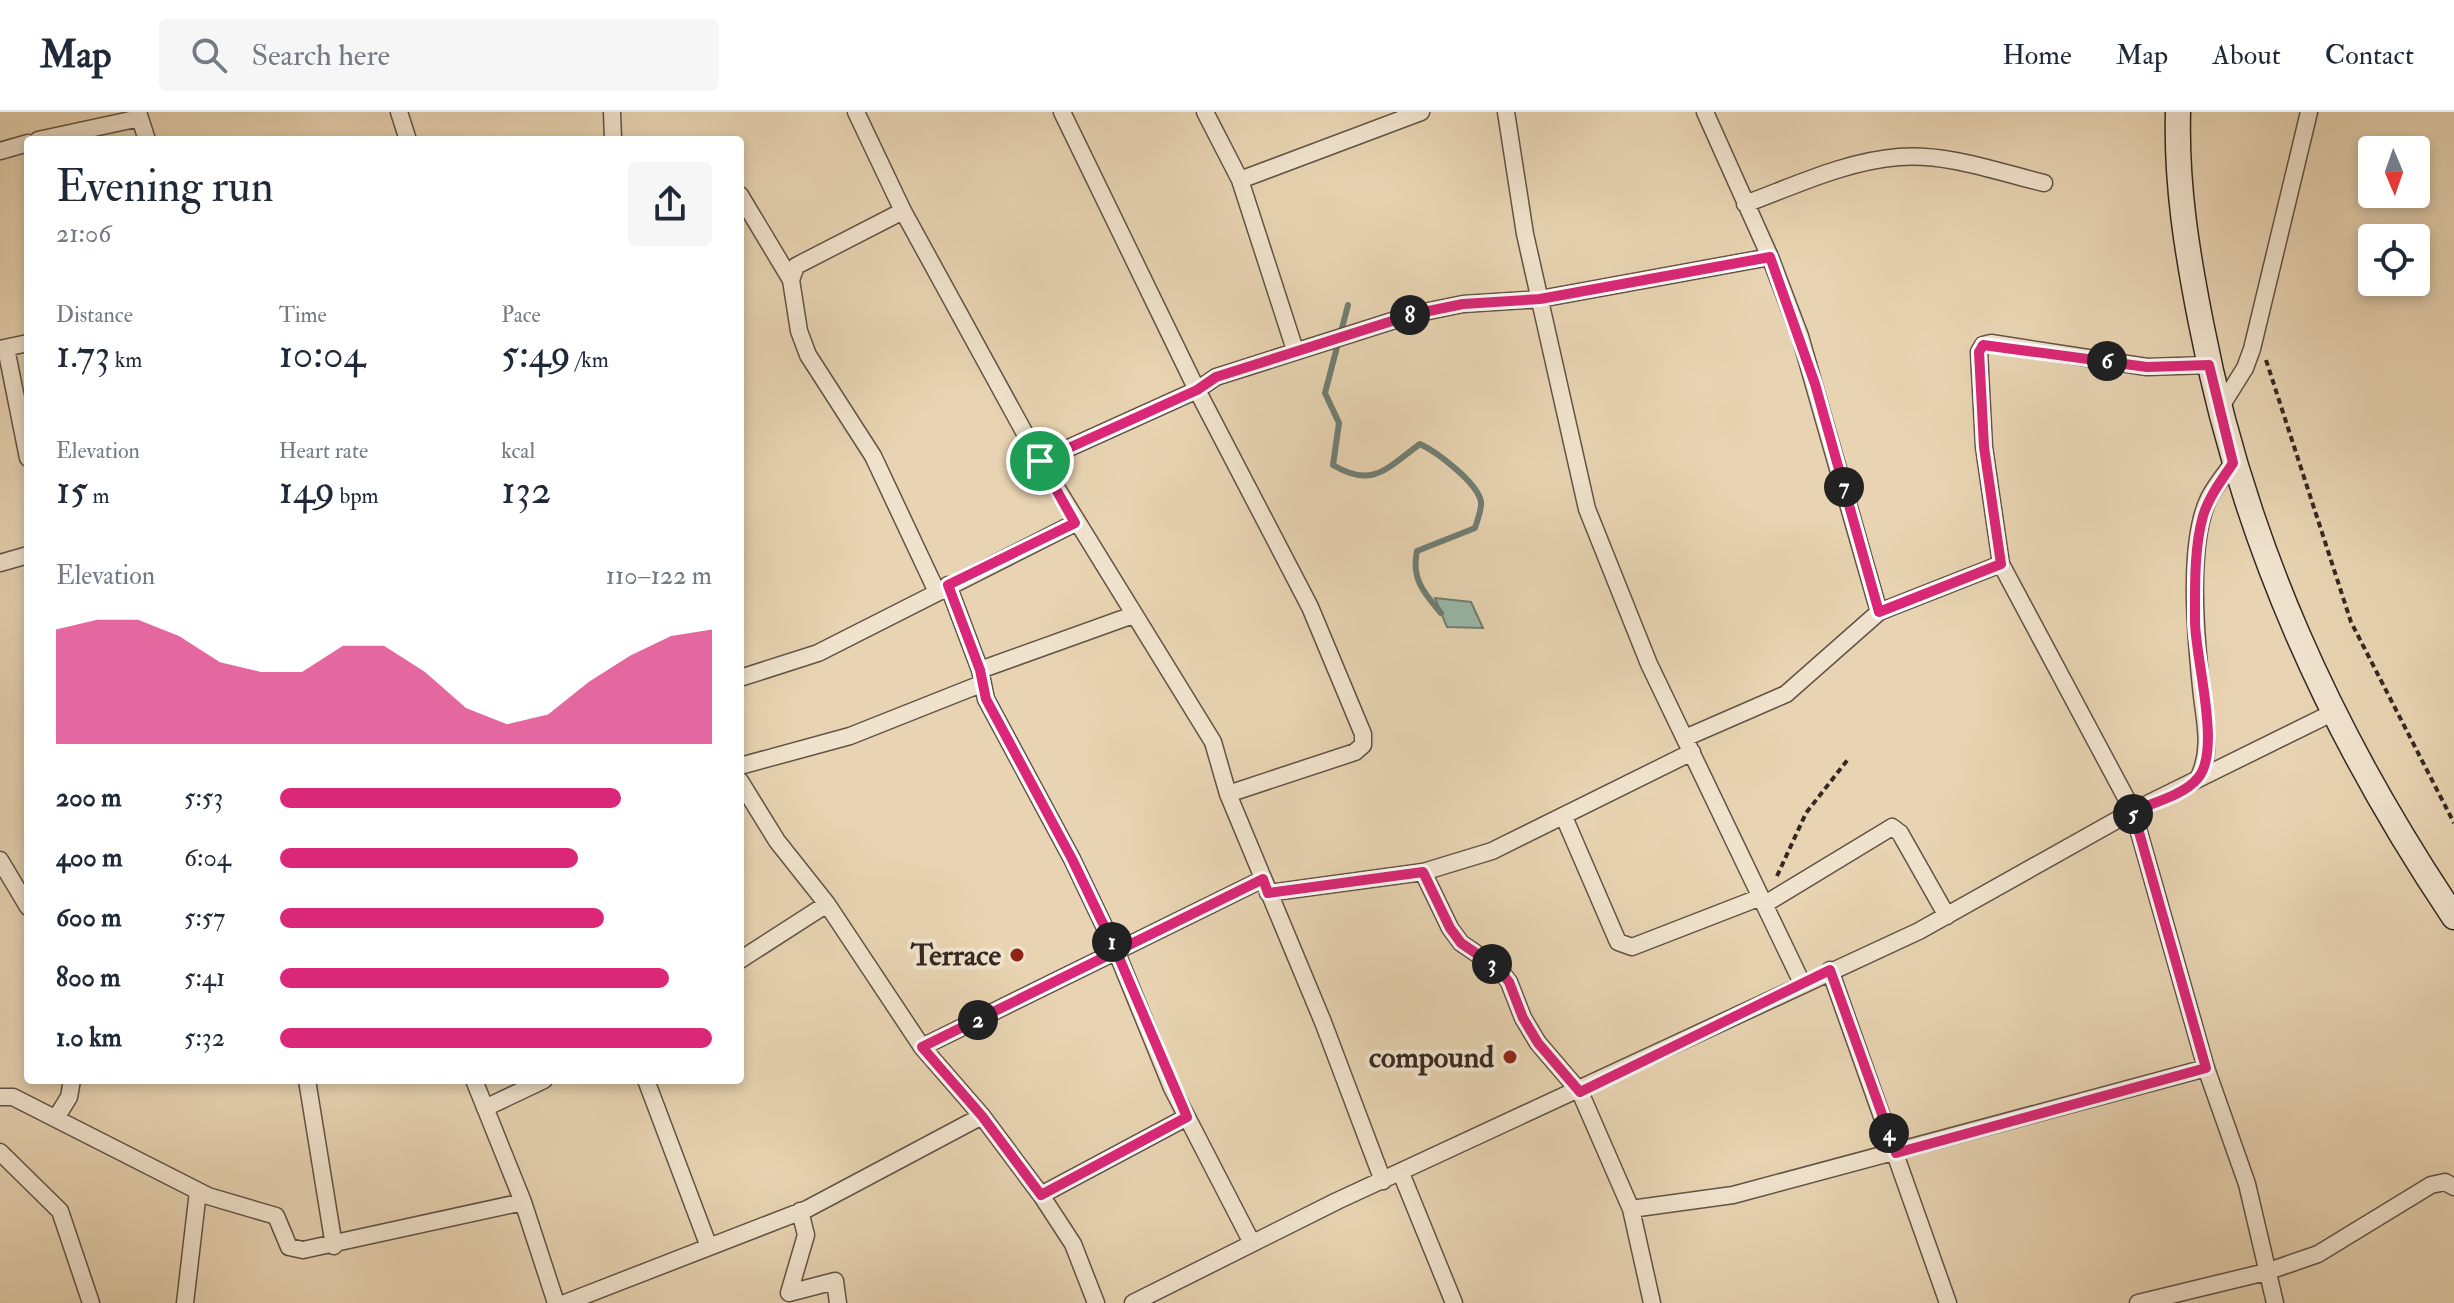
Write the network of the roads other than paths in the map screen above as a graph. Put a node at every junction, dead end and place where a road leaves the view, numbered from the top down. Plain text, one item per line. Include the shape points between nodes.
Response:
1 (399, 112) edge
2 (612, 112) edge
3 (856, 112) edge
4 (1062, 112) edge
5 (1205, 112) edge
6 (1421, 112) edge
7 (1506, 112) edge
8 (1705, 112) edge
9 (2178, 112) edge
10 (2309, 112) edge
11 (139, 115) edge
12 (54, 136) edge
13 (146, 136) edge
14 (407, 136) edge
15 (613, 136) edge
16 (24, 144) edge
17 (0, 151) edge
18 (1240, 180) junction
19 (2044, 183) dead end
20 (744, 202) edge
21 (1745, 204) junction
22 (903, 211) junction
23 (1770, 257) junction
24 (791, 280) junction
25 (1540, 299) junction
26 (24, 344) edge
27 (3, 348) edge
28 (1295, 350) junction
29 (2209, 365) junction
30 (1197, 390) junction
31 (2220, 408) junction
32 (24, 440) edge
33 (1040, 461) junction
34 (2233, 463) junction
35 (1075, 523) junction
36 (24, 556) edge
37 (0, 563) edge
38 (2001, 564) junction
39 (942, 588) junction
40 (1879, 612) junction
41 (1133, 615) junction
42 (744, 677) edge
43 (980, 677) junction
44 (2332, 713) junction
45 (1688, 745) junction
46 (744, 765) edge
47 (2199, 777) junction
48 (744, 787) edge
49 (1228, 794) junction
50 (2133, 811) junction
51 (1564, 817) junction
52 (0, 860) edge
53 (1423, 872) junction
54 (1265, 886) junction
55 (24, 900) edge
56 (1763, 900) junction
57 (827, 904) junction
58 (1947, 916) junction
59 (2454, 917) edge
60 (1117, 953) junction
61 (744, 957) edge
62 (1830, 970) junction
63 (1802, 983) junction
64 (922, 1047) junction
65 (2206, 1068) junction
66 (71, 1084) edge
67 (308, 1084) edge
68 (476, 1084) edge
69 (536, 1084) edge
70 (648, 1084) edge
71 (1580, 1092) junction
72 (0, 1097) edge
73 (485, 1108) junction
74 (982, 1116) junction
75 (1187, 1117) junction
76 (56, 1118) junction
77 (0, 1152) edge
78 (1896, 1153) junction
79 (1401, 1173) junction
80 (1383, 1181) junction
81 (2454, 1187) edge
82 (198, 1191) junction
83 (1041, 1195) junction
84 (523, 1202) junction
85 (1631, 1209) junction
86 (800, 1211) junction
87 (1252, 1243) junction
88 (334, 1246) junction
89 (709, 1247) junction
90 (2266, 1272) junction
91 (1650, 1302) edge
92 (91, 1303) edge
93 (185, 1303) edge
94 (556, 1303) edge
95 (565, 1303) edge
96 (838, 1303) edge
97 (1096, 1303) edge
98 (1133, 1303) edge
99 (1454, 1303) edge
100 (1948, 1303) edge
101 (2138, 1303) edge
102 (2275, 1303) edge

1 - 14 street
2 - 15 street
3 - 22 street
4 - 30 street
5 - 18 street
6 - 18 street
7 - 25 street
8 - 21 street
9 - 29 main road via 2180,209
10 - 31 street via 2245,368
11 - 12 street
11 - 13 street
16 - 17 street
18 - 28 street
19 - 21 street via 1937,158 1900,157 1868,162
20 - 24 street
21 - 23 street
22 - 24 street via 796,266
22 - 33 street
23 - 25 street
23 - 40 street via 1815,384
24 - 39 street via 808,355 873,456
25 - 28 street via 1463,304 1414,314
25 - 45 street via 1587,509 1611,576
26 - 27 street
27 - 32 street
28 - 30 street via 1216,377
29 - 31 main road
29 - 38 street via 2147,367 1983,345 1983,433
30 - 33 street
30 - 49 street via 1310,607 1363,734 1363,745 1355,752
31 - 34 main road
33 - 35 street
34 - 44 main road via 2280,594
34 - 47 street via 2209,498 2198,545 2195,622 2208,733 2207,758
35 - 39 street
35 - 41 street
36 - 37 street
38 - 40 street
38 - 50 street
39 - 42 street via 818,653
39 - 43 street
40 - 45 street via 1786,694
41 - 43 street
41 - 49 street via 1206,729
43 - 46 street via 850,736
43 - 60 street
44 - 47 street
44 - 59 main road via 2392,824
45 - 51 street
45 - 56 street
47 - 50 street
48 - 57 street via 777,841
49 - 54 street
50 - 58 street
50 - 65 street
51 - 53 street via 1492,851
51 - 56 street via 1624,947
52 - 55 street
53 - 54 street
53 - 71 street via 1450,928 1461,943 1504,975 1538,1043
54 - 60 street
54 - 80 street
56 - 58 street via 1892,827
56 - 63 street
57 - 61 street
57 - 64 street
58 - 62 street
60 - 64 street
60 - 75 street
62 - 63 street
62 - 78 street
63 - 71 street
64 - 74 street
65 - 78 street
65 - 90 street via 2247,1184
66 - 76 street
67 - 88 street
68 - 73 street
69 - 73 street
70 - 89 street
71 - 79 street
71 - 85 street
72 - 76 street via 13,1097
73 - 84 street
74 - 83 street
74 - 86 street
75 - 83 street
75 - 87 street
76 - 82 street
77 - 92 street via 60,1211
78 - 85 street via 1733,1195
78 - 100 street
79 - 80 street
79 - 99 street
80 - 87 street
81 - 90 street via 2445,1182 2431,1185 2342,1242
82 - 88 street via 276,1216 289,1247
82 - 93 street
83 - 97 street via 1073,1244
84 - 88 street
84 - 94 street
85 - 91 street
86 - 89 street
86 - 96 street via 806,1235 789,1293 835,1281
87 - 98 street
89 - 95 street
90 - 101 street
90 - 102 street

